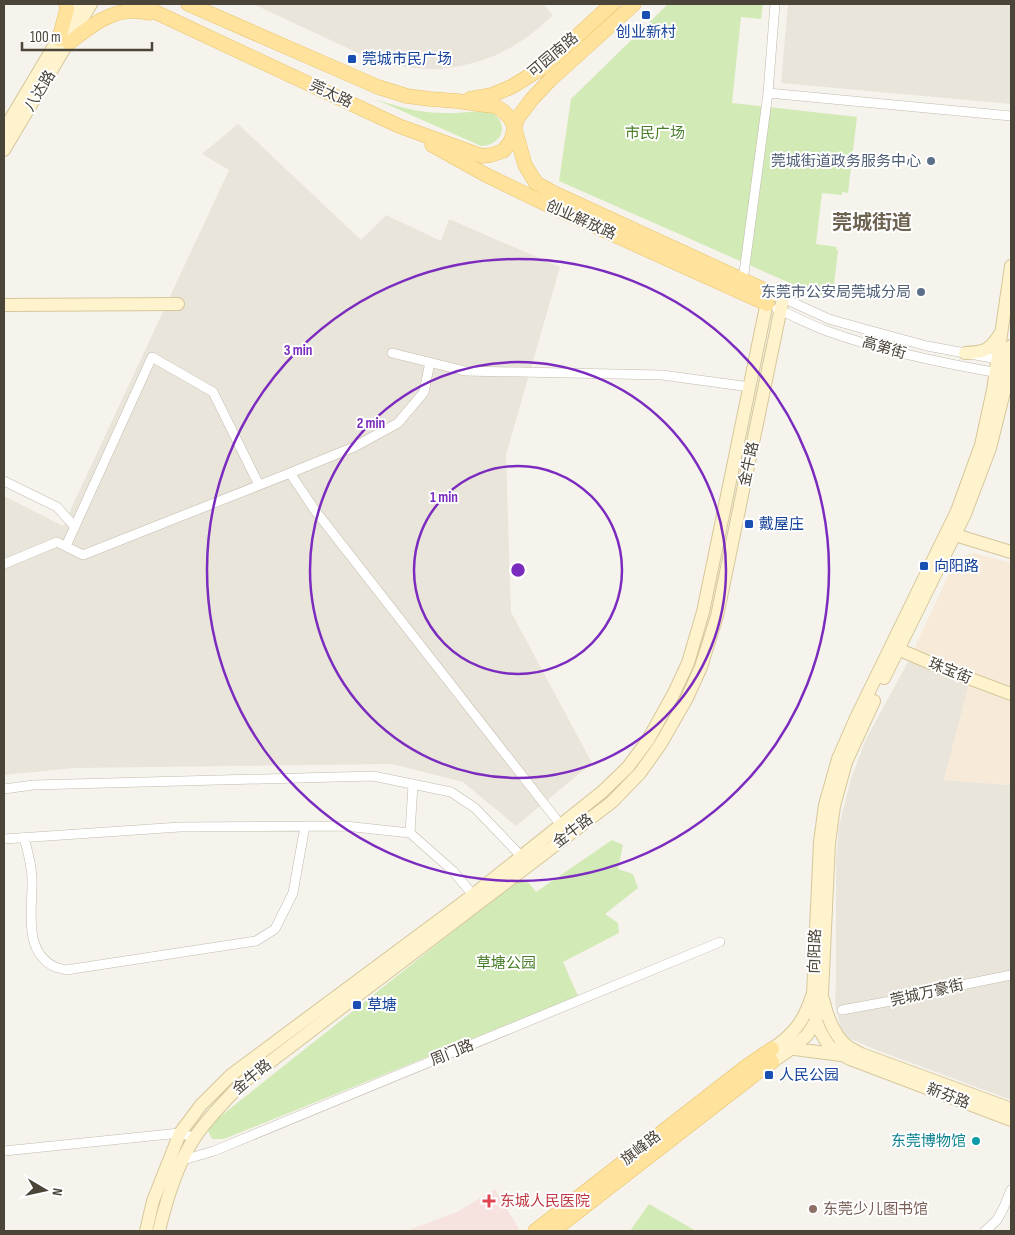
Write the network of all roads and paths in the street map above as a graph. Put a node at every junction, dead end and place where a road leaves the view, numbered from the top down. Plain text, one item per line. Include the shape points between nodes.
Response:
1 (66, 4) edge
2 (87, 4) edge
3 (138, 4) edge
4 (188, 4) edge
5 (612, 4) edge
6 (634, 4) edge
7 (775, 4) edge
8 (160, 14) junction
9 (64, 41) junction
10 (768, 93) junction
11 (532, 99) junction
12 (457, 101) junction
13 (1011, 116) edge
14 (399, 126) junction
15 (514, 126) junction
16 (4, 130) edge
17 (520, 144) junction
18 (4, 150) edge
19 (1011, 266) edge
20 (743, 280) junction
21 (768, 298) junction
22 (178, 304) dead end
23 (781, 304) junction
24 (4, 305) edge
25 (1004, 340) edge
26 (392, 352) dead end
27 (964, 353) junction
28 (1003, 360) junction
29 (430, 362) junction
30 (1001, 373) junction
31 (750, 387) junction
32 (290, 474) junction
33 (4, 481) edge
34 (259, 486) junction
35 (75, 527) junction
36 (955, 535) junction
37 (66, 546) junction
38 (1011, 552) edge
39 (4, 564) edge
40 (895, 648) junction
41 (1011, 694) edge
42 (413, 784) junction
43 (4, 789) edge
44 (560, 824) junction
45 (305, 826) junction
46 (410, 833) junction
47 (24, 837) junction
48 (4, 839) edge
49 (521, 856) junction
50 (472, 895) junction
51 (720, 942) dead end
52 (1011, 975) edge
53 (818, 994) junction
54 (842, 1010) dead end
55 (816, 1021) junction
56 (791, 1049) junction
57 (768, 1055) junction
58 (844, 1056) junction
59 (870, 1067) junction
60 (887, 1068) junction
61 (751, 1070) junction
62 (1011, 1109) edge
63 (1011, 1120) edge
64 (180, 1133) junction
65 (194, 1138) junction
66 (4, 1151) edge
67 (183, 1160) junction
68 (1011, 1190) edge
69 (146, 1231) edge
70 (159, 1231) edge
71 (535, 1231) edge
72 (553, 1231) edge
73 (985, 1231) edge

1 - 9 main road
2 - 9 main road, 八达路
3 - 8 main road, 莞太路
4 - 12 main road, 莞太路 via 378,87 407,96
5 - 12 main road, 可园南路 via 542,68 492,95
6 - 11 main road, 可园南路
7 - 10 street
8 - 9 main road via 134,10 119,12
8 - 14 main road, 莞太路
9 - 16 main road, 八达路
9 - 18 main road, 八达路
10 - 13 street
10 - 20 street
11 - 15 main road, 可园南路
11 - 17 main road
12 - 15 main road via 495,106 510,118
14 - 15 main road, 莞太路 via 482,156 503,151
14 - 21 main road, 创业解放路 via 486,175 548,205
15 - 17 main road, 创业解放路
17 - 20 main road, 创业解放路 via 525,165 536,183
19 - 25 main road, 向阳路
20 - 21 main road, 创业解放路
21 - 23 main road, 高第街
21 - 31 main road
22 - 24 main road
23 - 27 street, 高第街 via 850,326
23 - 30 street, 高第街 via 826,331 922,359
23 - 65 main road, 金牛路 via 717,616 701,667 660,745 640,773 612,802 241,1084
25 - 27 main road via 980,352
25 - 28 main road, 向阳路
26 - 29 street
27 - 28 street, 高第街
28 - 30 main road, 向阳路
29 - 31 street via 465,371 662,375
29 - 32 street via 424,392 398,423 354,447
30 - 36 main road, 向阳路 via 1004,392 990,448
30 - 40 main road, 向阳路 via 982,445 957,511
31 - 44 main road via 704,612 688,663 648,740 628,767
32 - 34 street
32 - 44 street
33 - 35 street via 57,507
34 - 35 street via 213,392 152,358
34 - 37 street via 83,555
35 - 37 street
36 - 38 main road
36 - 40 main road, 向阳路
37 - 39 street via 57,542
40 - 41 main road, 珠宝街
40 - 53 main road, 向阳路 via 856,718 838,760 825,805 820,842
42 - 43 street via 373,776 43,785
42 - 46 street
42 - 49 street via 451,792 475,808
44 - 49 main road
45 - 46 street via 345,826
45 - 47 street via 180,827
45 - 47 street via 293,893 275,929 256,941 66,970 45,960 33,940 32,876
46 - 50 street via 453,871
47 - 48 street
49 - 50 main road
50 - 64 main road via 231,1075 201,1105
51 - 67 street, 周门路 via 214,1151
52 - 54 street, 莞城万豪街
53 - 55 main road
53 - 57 main road via 799,1026
53 - 60 main road via 842,1042
55 - 56 main road via 808,1035
55 - 58 main road via 829,1046
56 - 57 main road
56 - 58 main road
57 - 59 main road
57 - 61 main road
58 - 59 main road
58 - 60 main road
59 - 60 main road
60 - 62 main road, 新芬路
60 - 63 main road, 新芬路
61 - 71 main road, 旗峰路
61 - 72 main road, 旗峰路
64 - 65 street
64 - 66 street
64 - 69 main road via 153,1201
65 - 67 main road, 金牛路
67 - 70 main road, 金牛路
68 - 73 street via 997,1220

